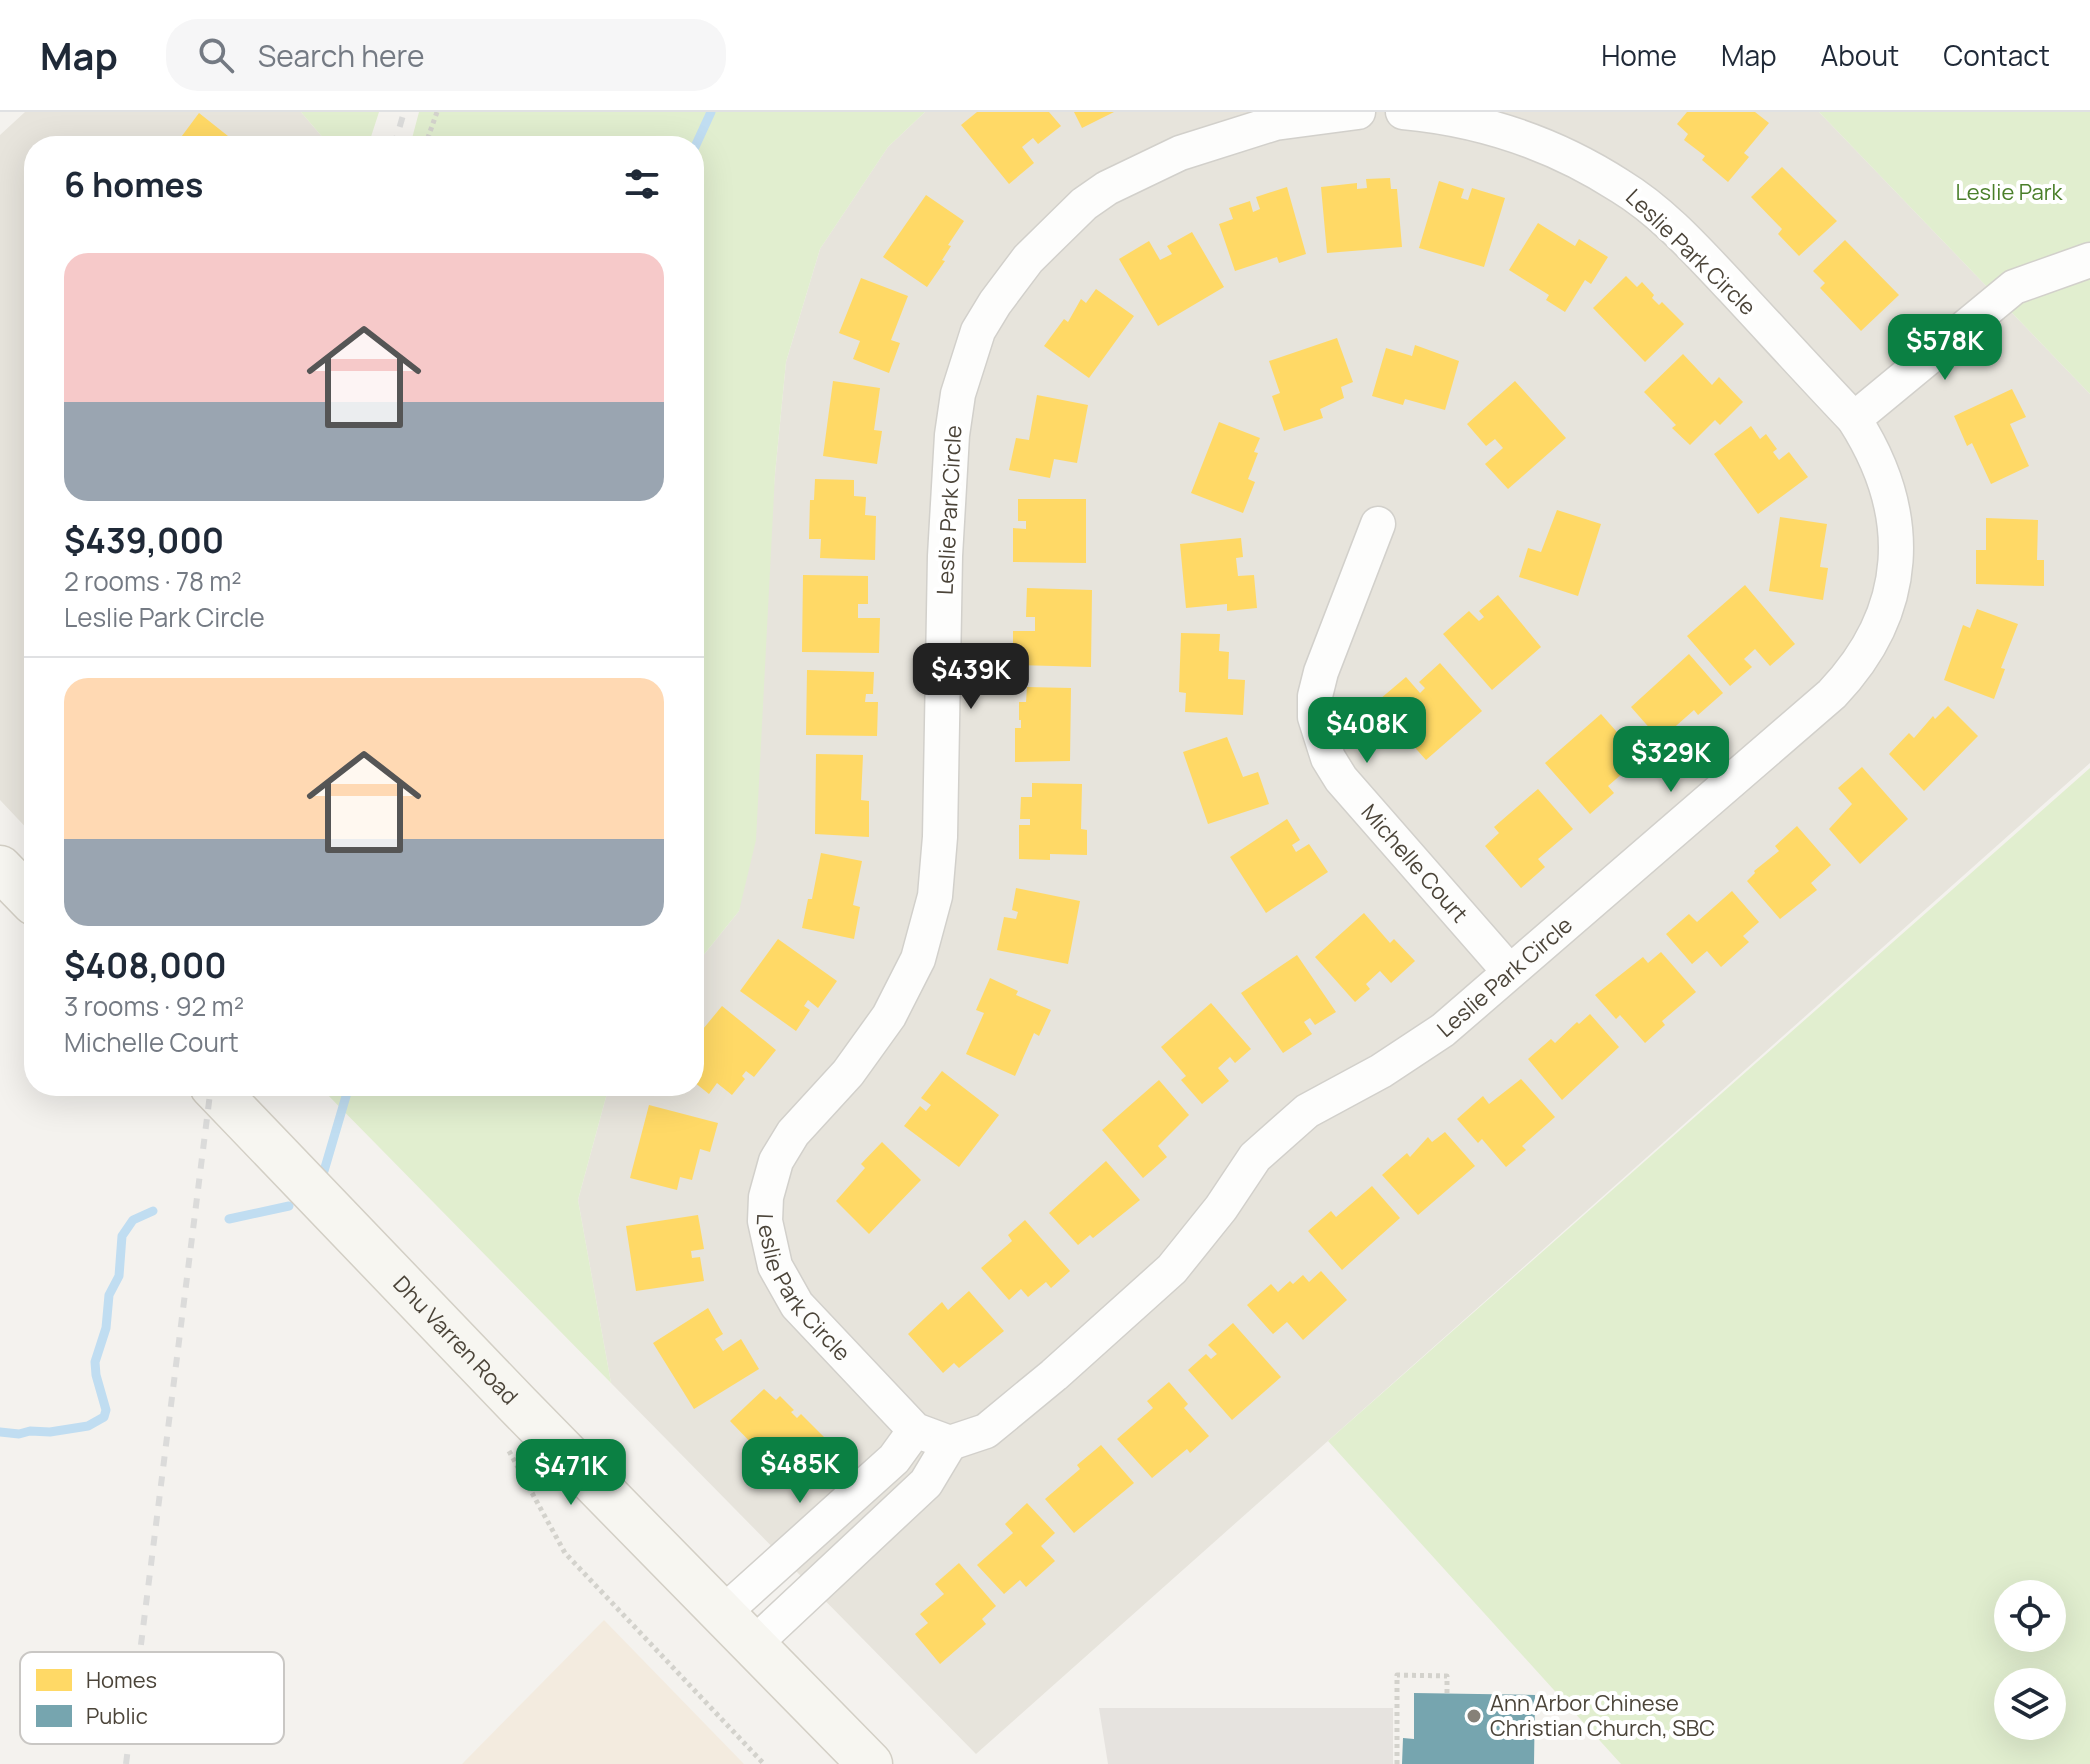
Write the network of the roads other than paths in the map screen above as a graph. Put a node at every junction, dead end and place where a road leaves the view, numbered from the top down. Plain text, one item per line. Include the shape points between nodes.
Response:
1 (1358, 112) edge
2 (1403, 112) edge
3 (2090, 260) edge
4 (1854, 419) junction
5 (1378, 524) dead end
6 (0, 868) edge
7 (24, 893) edge
8 (1509, 971) junction
9 (222, 1096) edge
10 (915, 1430) junction
11 (950, 1443) junction
12 (846, 1503) junction
13 (873, 1533) junction
14 (722, 1614) junction
15 (753, 1645) junction
16 (870, 1764) edge

1 - 10 street, Leslie Park Circle via 1275,123 1180,153 1107,188 1042,243 1009,282 978,331 966,364 952,435 935,896 918,959 889,1016 848,1073 784,1145 770,1179 765,1221 775,1266 797,1305
2 - 4 street, Leslie Park Circle via 1497,129 1549,148 1622,187 1703,258
3 - 4 street via 2014,287
4 - 8 street, Leslie Park Circle via 1873,449 1895,522 1890,595 1862,657 1832,694
5 - 8 street, Michelle Court via 1321,672 1315,696 1320,738 1341,779
6 - 7 main road
8 - 11 street, Leslie Park Circle via 1443,1030 1307,1111 1255,1157 1172,1269 986,1431
9 - 14 main road, Dhu Varren Road
10 - 11 street, Leslie Park Circle
10 - 12 street via 894,1459
11 - 13 street via 926,1483
12 - 13 street
12 - 14 street
13 - 15 street
14 - 15 main road, Dhu Varren Road
15 - 16 main road, Dhu Varren Road

